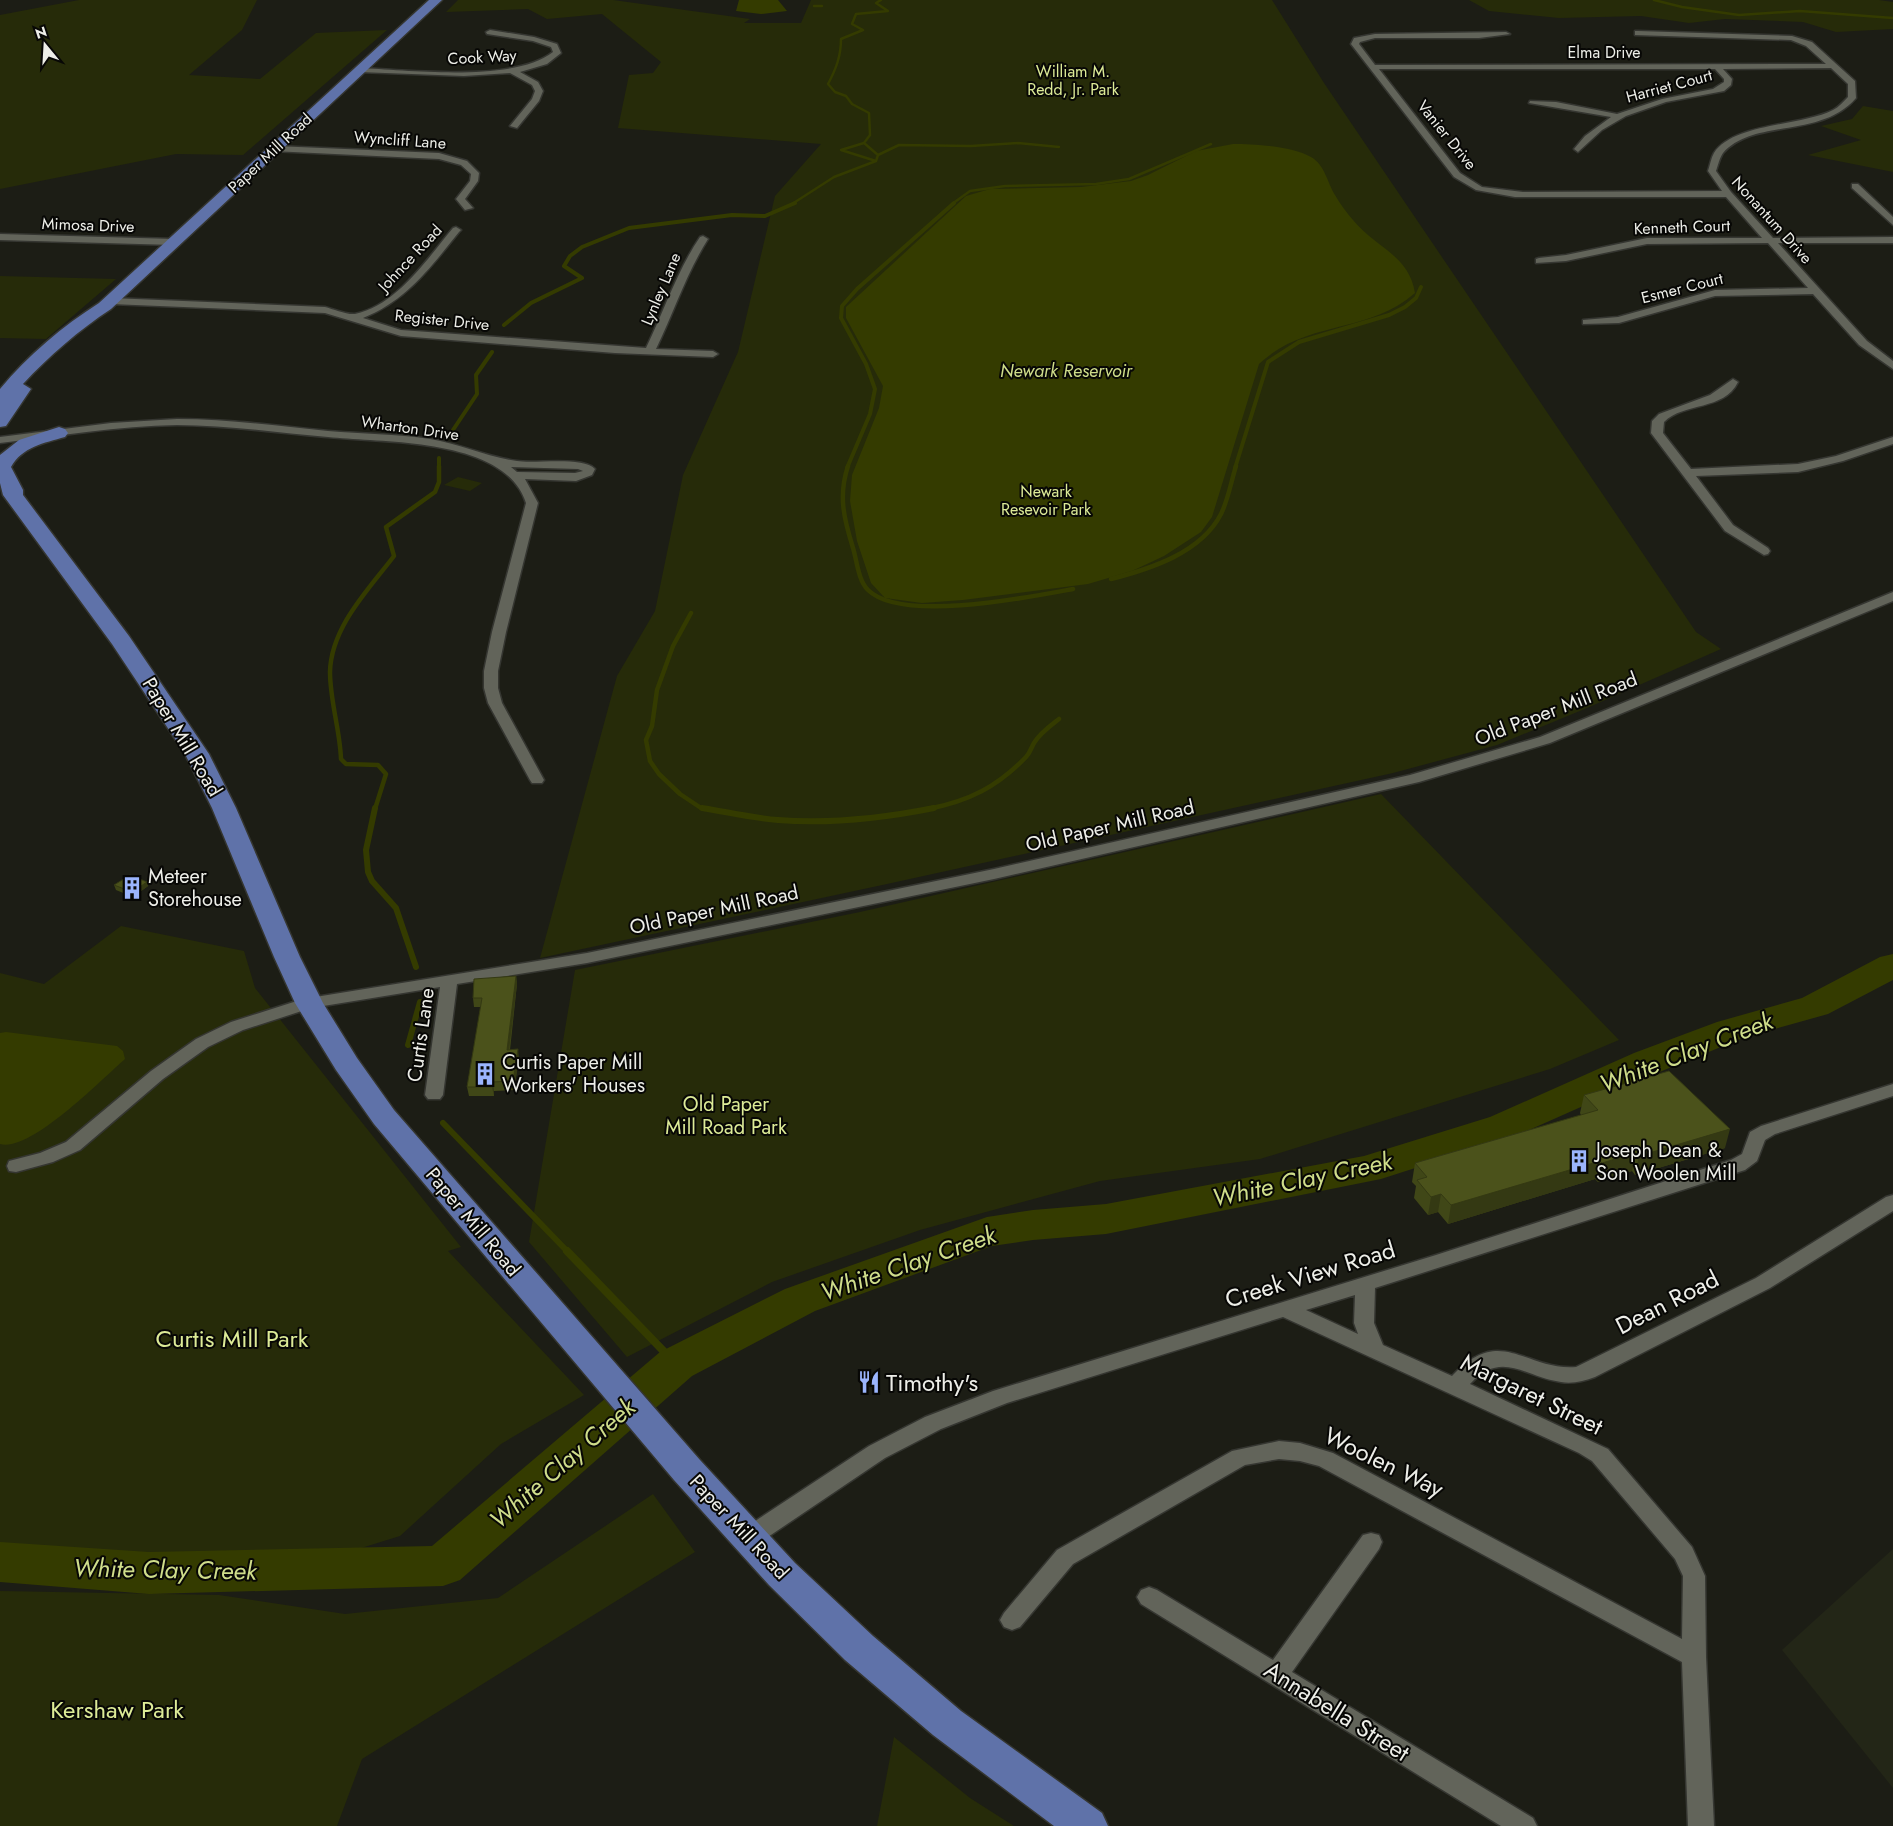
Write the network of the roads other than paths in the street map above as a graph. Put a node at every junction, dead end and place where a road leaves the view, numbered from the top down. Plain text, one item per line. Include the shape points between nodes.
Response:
1 (436, 0) edge
2 (490, 32) dead end
3 (1638, 33) dead end
4 (1506, 34) dead end
5 (1717, 66) junction
6 (1834, 66) junction
7 (1374, 67) junction
8 (359, 70) junction
9 (513, 71) junction
10 (1534, 102) dead end
11 (1616, 116) junction
12 (514, 126) dead end
13 (275, 149) junction
14 (1578, 149) dead end
15 (1855, 186) dead end
16 (1728, 194) junction
17 (468, 208) dead end
18 (1893, 222) edge
19 (456, 230) dead end
20 (0, 237) edge
21 (703, 239) dead end
22 (1769, 240) junction
23 (1893, 240) edge
24 (174, 242) junction
25 (1539, 261) dead end
26 (1816, 291) junction
27 (108, 304) junction
28 (356, 317) junction
29 (1587, 322) dead end
30 (649, 352) junction
31 (713, 354) dead end
32 (1893, 366) edge
33 (1732, 382) dead end
34 (0, 400) edge
35 (0, 421) edge
36 (59, 433) junction
37 (0, 440) edge
38 (1893, 440) edge
39 (1878, 446) junction
40 (1893, 452) edge
41 (487, 459) junction
42 (0, 467) edge
43 (1687, 473) junction
44 (515, 475) junction
45 (7, 493) edge
46 (1764, 551) dead end
47 (1893, 596) edge
48 (538, 780) dead end
49 (449, 980) junction
50 (309, 1003) junction
51 (1893, 1090) edge
52 (434, 1095) dead end
53 (16, 1166) dead end
54 (1893, 1202) edge
55 (1365, 1284) junction
56 (1285, 1309) junction
57 (1374, 1349) junction
58 (1456, 1386) junction
59 (748, 1538) junction
60 (1371, 1542) dead end
61 (1150, 1597) dead end
62 (1012, 1620) dead end
63 (1694, 1657) junction
64 (1277, 1674) junction
65 (1087, 1826) edge
66 (1524, 1826) edge
67 (1701, 1826) edge

1 - 8 main road, Paper Mill Road
2 - 9 street, Cook Way via 534,39 556,49 554,57 545,63
3 - 6 street, Nonantum Drive via 1786,36 1806,42
4 - 7 street, Vanier Drive via 1375,36 1357,40 1355,44
5 - 6 street, Elma Drive
5 - 7 street, Elma Drive
5 - 11 street, Harriet Court via 1728,79 1721,88
6 - 16 street, Nonantum Drive via 1852,83 1853,93 1849,102 1822,118 1750,135 1724,147 1714,158 1712,172
7 - 16 street, Vanier Drive via 1460,179 1481,188 1523,195
8 - 9 street, Cook Way
8 - 13 main road, Paper Mill Road
9 - 12 street via 535,84 539,92
10 - 11 street
11 - 14 street, Harriet Court via 1589,135
13 - 17 street, Wyncliff Lane via 448,158 464,163 475,173 474,181 460,199
13 - 24 main road, Paper Mill Road
15 - 18 street
16 - 22 street, Nonantum Drive
19 - 28 street, Johnce Road via 396,299
20 - 24 street, Mimosa Drive
21 - 30 street, Lynley Lane via 686,266 670,310
22 - 23 street, Kenneth Court
22 - 25 street, Kenneth Court via 1647,241 1572,258
22 - 26 street, Nonantum Drive
24 - 27 main road, Paper Mill Road
26 - 29 street, Esmer Court via 1716,293 1619,320
26 - 32 street, Nonantum Drive via 1863,343
27 - 28 street, Register Drive via 309,308
27 - 34 main road, Paper Mill Road via 89,315
27 - 35 main road, Paper Mill Road via 101,315 20,390
28 - 30 street, Register Drive via 376,327 401,333
30 - 31 street, Register Drive
33 - 43 street via 1728,392 1672,411 1658,421 1657,433
35 - 36 main road via 24,430
36 - 37 street, Wharton Drive
36 - 41 street, Wharton Drive via 178,422 233,425 423,443
36 - 42 main road via 18,447 7,455
38 - 39 street
39 - 40 street
39 - 43 street via 1798,468
41 - 44 street, Wharton Drive
41 - 44 street via 519,465 579,466 589,470 576,477
42 - 45 main road, Paper Mill Road via 13,490
43 - 46 street via 1729,528
44 - 48 street, Wharton Drive via 529,492 532,503 499,632 491,688 495,703
45 - 50 main road, Paper Mill Road via 128,652 197,754
47 - 49 street, Old Paper Mill Road via 1545,740 1447,770 985,876 572,961
49 - 50 street, Old Paper Mill Road
49 - 52 street, Curtis Lane
50 - 53 street, Old Paper Mill Road via 237,1026 202,1043 157,1075 73,1146
50 - 59 main road, Paper Mill Road via 384,1117
51 - 55 street, Creek View Road via 1768,1130 1757,1136 1750,1157 1738,1165
54 - 58 street, Dean Road via 1763,1283 1588,1371 1572,1375 1555,1373 1523,1361 1490,1359 1475,1367
55 - 56 street, Creek View Road
55 - 57 street via 1364,1323
56 - 57 street, Margaret Street
56 - 59 street, Creek View Road via 1000,1397 933,1423 877,1452
57 - 58 street, Margaret Street
58 - 63 street, Margaret Street via 1600,1455 1684,1554 1694,1576
59 - 65 main road, Paper Mill Road via 822,1613 898,1682 986,1753
60 - 64 street
61 - 64 street, Annabella Street
62 - 63 street, Woolen Way via 1065,1557 1094,1538 1240,1457 1279,1450 1325,1459
63 - 67 street, Margaret Street
64 - 66 street, Annabella Street

